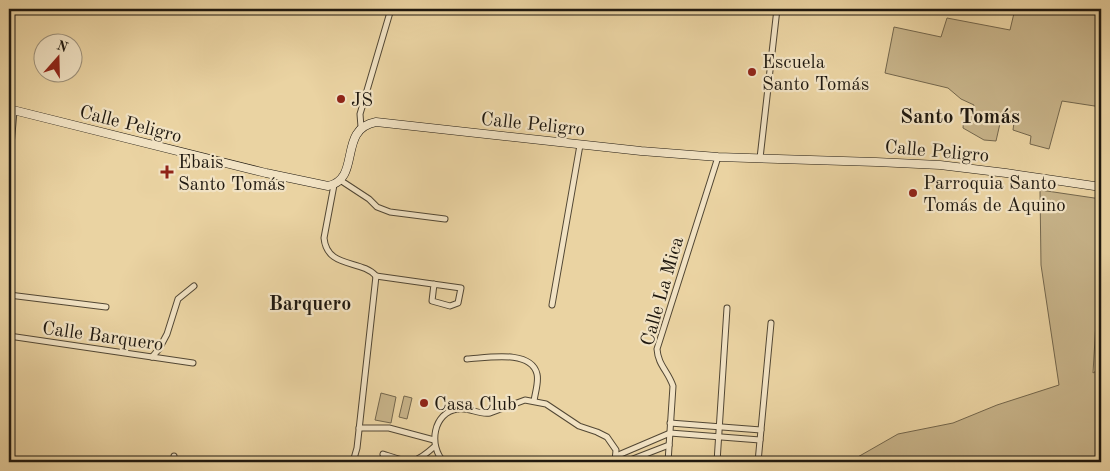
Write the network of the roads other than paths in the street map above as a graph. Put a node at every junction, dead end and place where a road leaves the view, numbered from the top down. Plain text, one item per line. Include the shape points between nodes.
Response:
1 (391, 9) edge
2 (777, 9) edge
3 (12, 110) edge
4 (361, 127) junction
5 (580, 145) junction
6 (718, 157) junction
7 (760, 158) junction
8 (9, 169) edge
9 (337, 182) junction
10 (1101, 188) edge
11 (445, 219) dead end
12 (376, 276) junction
13 (434, 284) junction
14 (194, 286) dead end
15 (9, 295) edge
16 (552, 306) dead end
17 (106, 307) dead end
18 (727, 308) dead end
19 (771, 323) dead end
20 (9, 336) edge
21 (152, 357) junction
22 (467, 359) dead end
23 (193, 363) dead end
24 (534, 401) junction
25 (670, 423) junction
26 (720, 427) junction
27 (359, 428) junction
28 (761, 430) junction
29 (670, 433) junction
30 (719, 436) junction
31 (760, 440) junction
32 (435, 443) junction
33 (669, 445) junction
34 (383, 454) dead end
35 (174, 456) dead end
36 (616, 459) edge
37 (174, 462) edge
38 (353, 462) edge
39 (444, 462) edge
40 (625, 462) edge
41 (668, 462) edge
42 (717, 462) edge
43 (758, 462) edge

1 - 4 street via 360,114
2 - 7 street
3 - 8 street
3 - 9 main road, Calle Peligro via 317,185 328,186
4 - 5 main road, Calle Peligro via 376,122
4 - 9 main road via 354,139 347,167
5 - 6 main road, Calle Peligro
5 - 16 street
6 - 7 main road, Calle Peligro
6 - 25 street, Calle La Mica via 657,349 658,359 671,380
7 - 10 main road, Calle Peligro via 945,166 1006,172
9 - 11 street via 390,212
9 - 12 street via 324,246 334,258 369,270
12 - 13 street
12 - 27 street
13 - 13 street via 461,288 458,302 450,306 432,301
14 - 21 street via 178,299 167,334
15 - 17 street
18 - 26 street
19 - 28 street
20 - 21 street, Calle Barquero
21 - 23 street, Calle Barquero
22 - 24 street via 513,357 529,362 537,376
24 - 32 street via 516,402 485,414 464,408 451,411 440,421
24 - 36 street via 546,404 579,426 603,434 614,445
25 - 26 street
25 - 29 street, Calle La Mica
26 - 28 street
26 - 30 street
27 - 32 street via 389,428
27 - 38 street
28 - 31 street
29 - 30 street
29 - 33 street, Calle La Mica
29 - 36 street
30 - 31 street
30 - 42 street
31 - 43 street
32 - 34 street via 418,460 406,462
32 - 39 street
33 - 40 street
33 - 41 street, Calle La Mica
35 - 37 street

